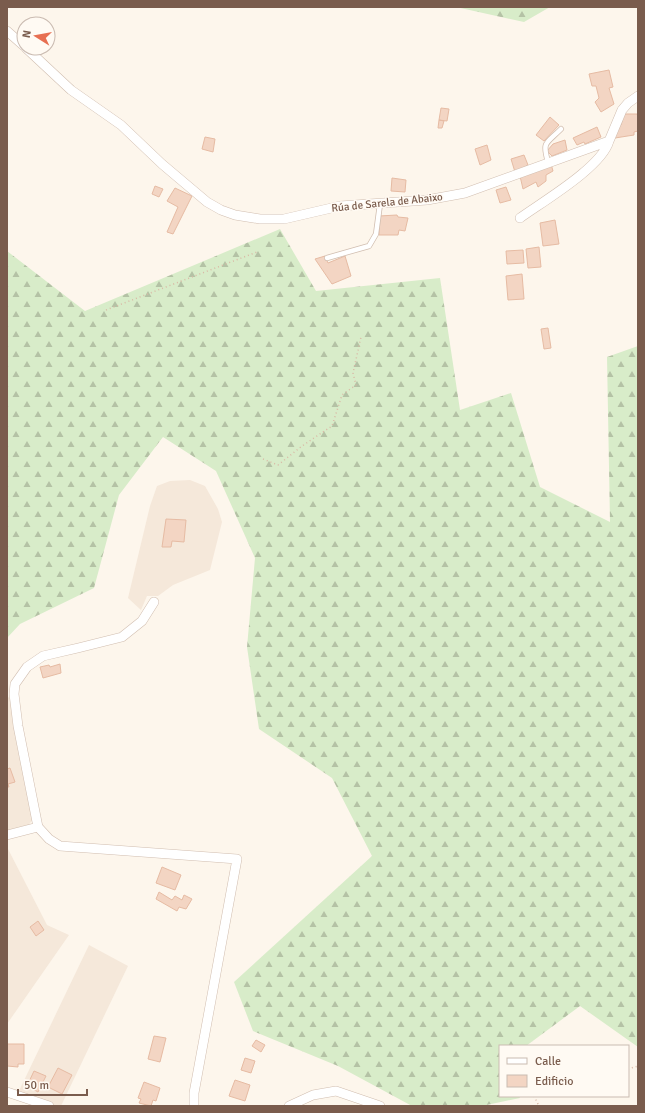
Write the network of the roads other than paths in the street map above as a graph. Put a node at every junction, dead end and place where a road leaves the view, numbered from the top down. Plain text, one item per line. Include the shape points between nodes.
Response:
1 (7, 31) edge
2 (16, 39) edge
3 (35, 56) edge
4 (638, 96) edge
5 (561, 129) dead end
6 (609, 141) junction
7 (548, 162) junction
8 (380, 204) junction
9 (520, 218) dead end
10 (327, 258) dead end
11 (154, 602) dead end
12 (38, 827) junction
13 (7, 835) edge
14 (7, 1092) edge
15 (49, 1106) edge
16 (194, 1106) edge
17 (290, 1106) edge
18 (380, 1106) edge

1 - 2 street, Rúa de Sarela de Abaixo
3 - 8 street, Rúa de Sarela de Abaixo via 71,90 121,125 184,184 221,210 260,219 284,218 340,206
4 - 6 street via 622,110
5 - 7 lane via 545,145
6 - 7 street, Rúa de Sarela de Abaixo
6 - 9 street via 601,156 586,170
7 - 8 street, Rúa de Sarela de Abaixo via 466,192 427,200
8 - 10 lane via 376,234 369,246
11 - 12 street via 142,622 122,637 43,656 27,667 15,684 18,726
12 - 13 street
12 - 16 street via 60,846 238,859 194,1093
14 - 15 street
17 - 18 street via 313,1095 336,1091

